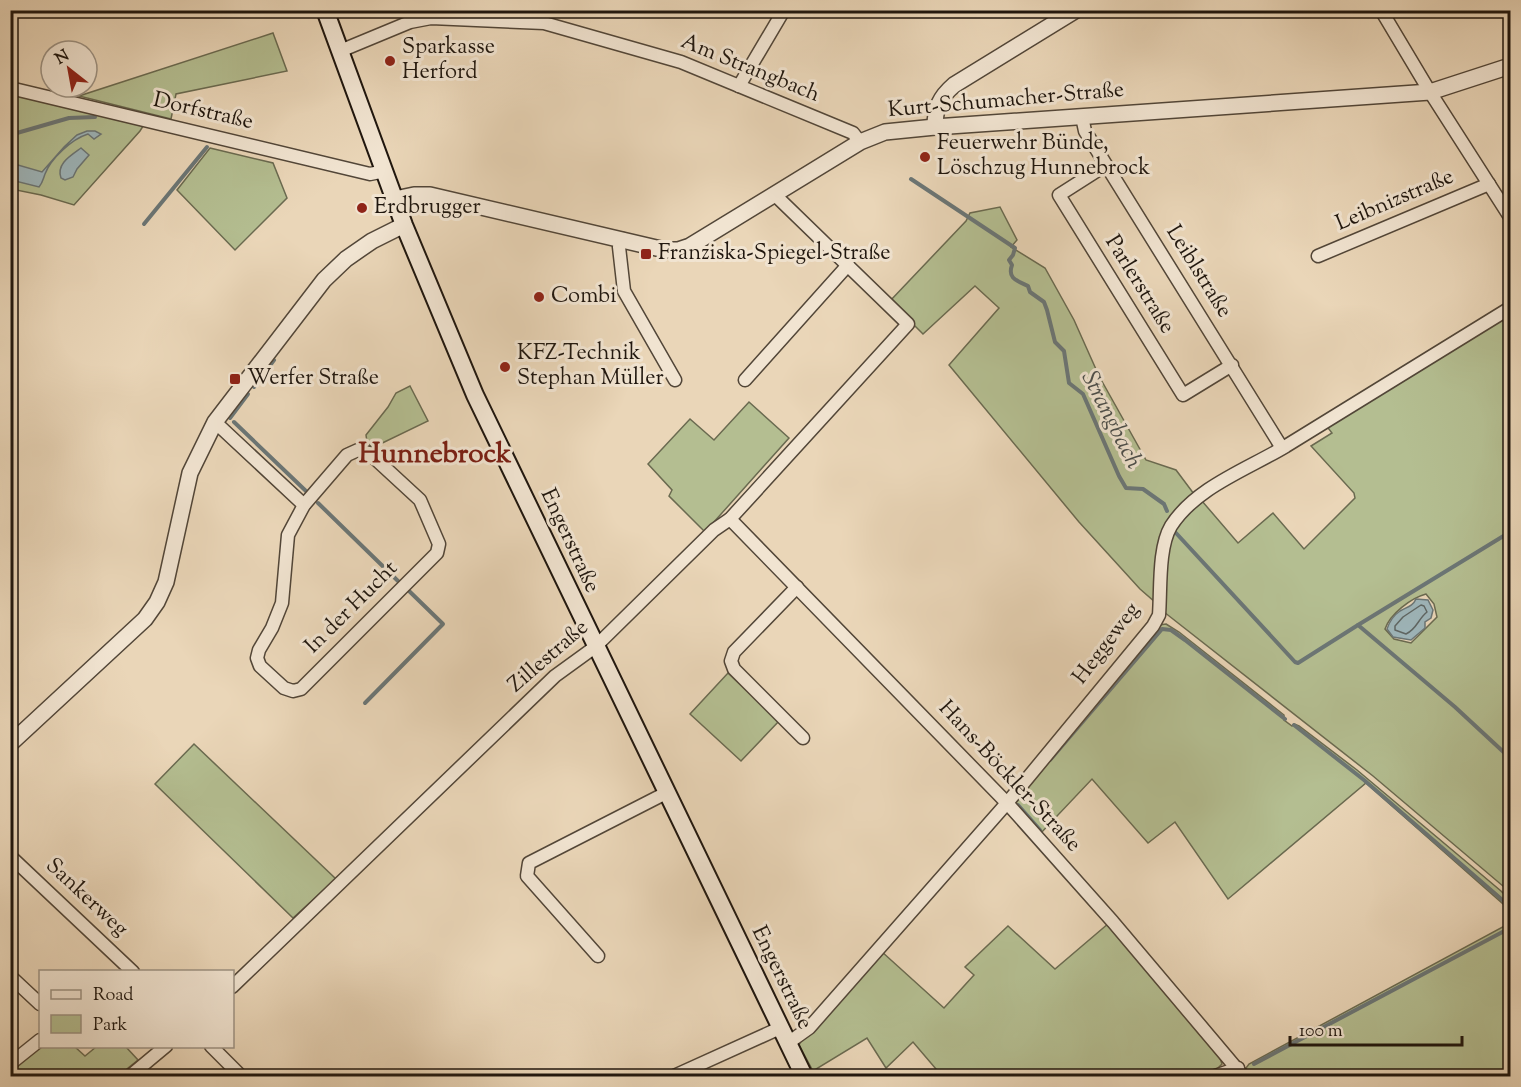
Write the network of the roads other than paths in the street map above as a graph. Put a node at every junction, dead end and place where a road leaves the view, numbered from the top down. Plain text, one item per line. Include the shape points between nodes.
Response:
1 (325, 10) edge
2 (784, 10) edge
3 (1076, 10) edge
4 (1381, 10) edge
5 (340, 51) junction
6 (1510, 66) edge
7 (739, 86) junction
8 (10, 88) edge
9 (1430, 92) junction
10 (1082, 117) junction
11 (935, 127) junction
12 (860, 141) junction
13 (1106, 165) junction
14 (385, 171) junction
15 (1489, 184) junction
16 (774, 194) junction
17 (395, 199) junction
18 (1510, 217) edge
19 (404, 225) junction
20 (623, 239) junction
21 (1318, 256) dead end
22 (848, 265) junction
23 (1510, 308) edge
24 (1232, 365) junction
25 (675, 380) dead end
26 (745, 380) dead end
27 (215, 422) junction
28 (1282, 448) junction
29 (304, 505) junction
30 (730, 519) junction
31 (797, 587) junction
32 (595, 647) junction
33 (803, 738) dead end
34 (10, 744) edge
35 (666, 793) junction
36 (1007, 803) junction
37 (10, 856) edge
38 (598, 956) dead end
39 (131, 970) edge
40 (10, 976) edge
41 (234, 985) edge
42 (39, 1003) edge
43 (784, 1036) junction
44 (39, 1041) edge
45 (165, 1048) edge
46 (212, 1048) edge
47 (10, 1064) edge
48 (1240, 1072) edge
49 (130, 1077) edge
50 (241, 1077) edge
51 (674, 1077) edge
52 (804, 1077) edge
53 (1215, 1077) edge

1 - 5 main road, Engerstraße
2 - 7 street
3 - 11 street via 954,85 938,105
4 - 9 street
5 - 7 street, Am Strangbach via 410,22 431,18 544,23 681,62
5 - 14 main road, Engerstraße
6 - 9 street, Kurt-Schumacher-Straße
7 - 12 street, Am Strangbach via 853,133
8 - 14 street, Dorfstraße via 370,174
9 - 10 street, Kurt-Schumacher-Straße
9 - 15 street
10 - 11 street, Kurt-Schumacher-Straße
10 - 13 street, Leiblstraße via 1085,131
11 - 12 street, Kurt-Schumacher-Straße via 885,132
12 - 16 street, Kurt-Schumacher-Straße
13 - 24 street, Leiblstraße
13 - 24 street, Parlerstraße via 1059,195 1183,395
14 - 17 main road, Engerstraße
15 - 18 street
15 - 21 street, Leibnizstraße
16 - 20 street, Kurt-Schumacher-Straße via 678,250
16 - 22 street
17 - 19 main road, Engerstraße
17 - 20 street, Kurt-Schumacher-Straße via 430,195
19 - 27 street via 372,241 324,280
19 - 32 main road, Engerstraße via 474,395
20 - 25 street via 620,247 624,291
22 - 26 street
22 - 30 street, Zillestraße via 908,324
23 - 28 street, Heggeweg
24 - 28 street, Leiblstraße
27 - 29 street
27 - 34 street via 190,473 166,582 157,602 145,619
28 - 36 street, Heggeweg via 1184,509 1164,541 1159,615 1153,626
29 - 29 street, In der Hucht via 288,535 282,603 257,658 260,666 284,688 293,691 301,689 437,553 439,544 420,500 369,453 358,450 347,454
30 - 31 street, Hans-Böckler-Straße
30 - 32 street, Zillestraße via 714,530
31 - 33 street via 734,652 731,661 734,669
31 - 36 street, Hans-Böckler-Straße
32 - 35 main road, Engerstraße
32 - 41 street, Zillestraße via 555,676
35 - 38 street via 529,864 527,876
35 - 43 main road, Engerstraße
36 - 43 street, Heggeweg via 809,1028
36 - 48 street, Hans-Böckler-Straße
37 - 39 street, Sankerweg
40 - 42 street
43 - 51 street, Heggeweg
43 - 52 main road, Engerstraße
44 - 47 street
45 - 49 street
46 - 50 street
48 - 53 street

